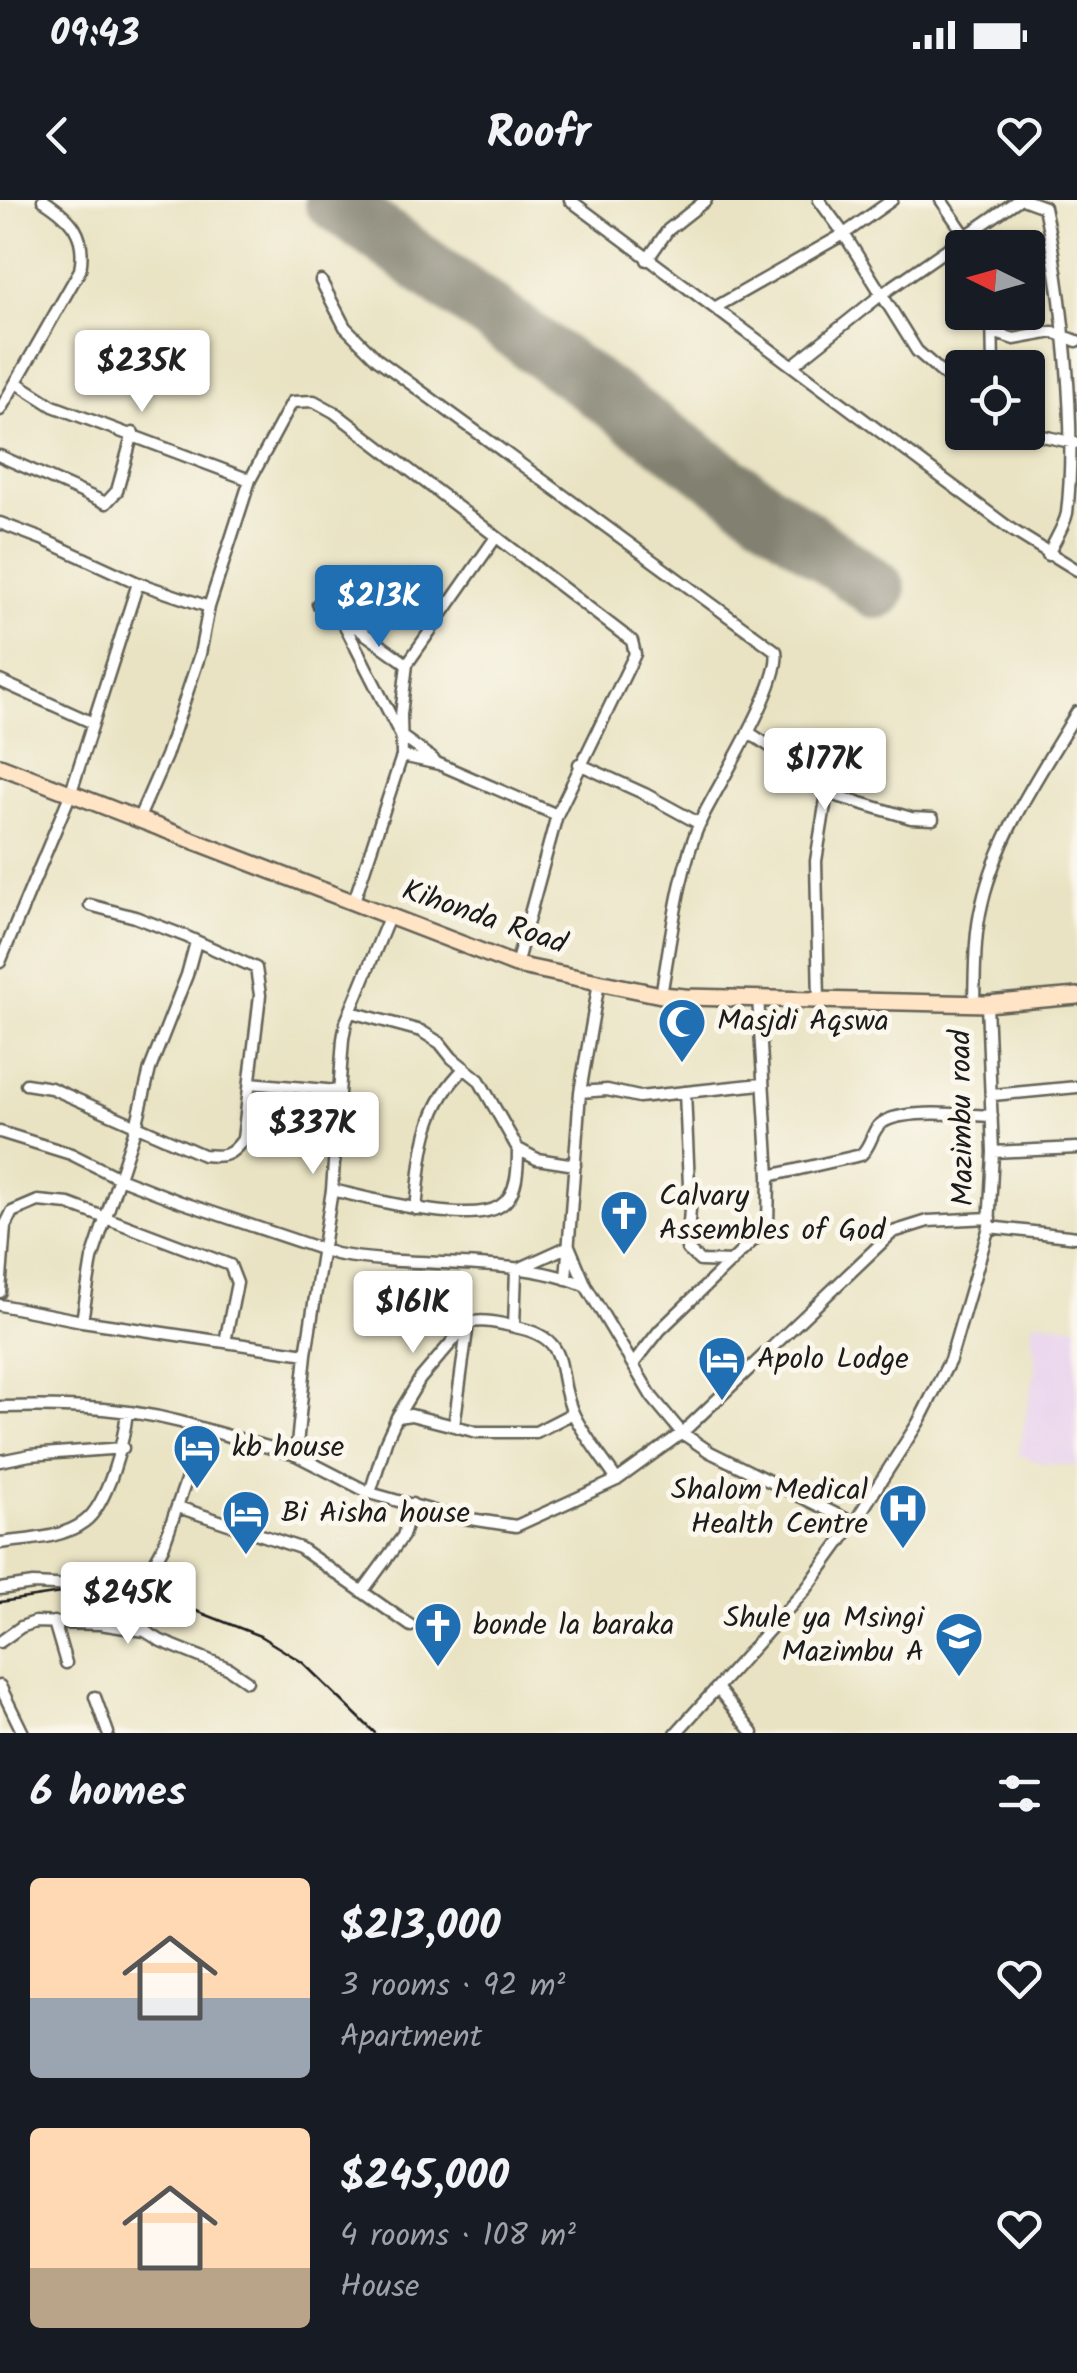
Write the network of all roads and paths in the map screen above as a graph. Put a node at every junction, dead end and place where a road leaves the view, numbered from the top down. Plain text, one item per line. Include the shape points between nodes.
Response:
1 (43, 200) edge
2 (570, 200) edge
3 (706, 200) edge
4 (819, 200) edge
5 (892, 200) edge
6 (941, 200) edge
7 (1022, 200) edge
8 (963, 230) edge
9 (973, 230) edge
10 (844, 234) junction
11 (945, 249) edge
12 (647, 260) junction
13 (321, 281) dead end
14 (882, 294) junction
15 (716, 306) junction
16 (1062, 314) junction
17 (992, 332) joint
18 (1043, 333) junction
19 (1072, 340) edge
20 (992, 350) edge
21 (793, 365) junction
22 (945, 376) edge
23 (17, 382) junction
24 (0, 410) edge
25 (133, 433) junction
26 (1045, 436) edge
27 (1076, 442) edge
28 (0, 456) edge
29 (250, 480) junction
30 (0, 524) edge
31 (496, 537) junction
32 (1048, 554) junction
33 (1077, 570) edge
34 (138, 583) junction
35 (318, 604) dead end
36 (209, 607) junction
37 (338, 615) junction
38 (407, 664) junction
39 (0, 681) edge
40 (1077, 712) edge
41 (93, 723) junction
42 (748, 732) junction
43 (401, 736) junction
44 (402, 756) junction
45 (438, 764) junction
46 (579, 764) junction
47 (0, 766) edge
48 (827, 793) junction
49 (70, 794) junction
50 (557, 815) junction
51 (933, 819) dead end
52 (138, 820) junction
53 (700, 824) junction
54 (354, 901) junction
55 (90, 905) dead end
56 (390, 915) junction
57 (196, 942) junction
58 (0, 960) edge
59 (516, 964) junction
60 (599, 982) junction
61 (662, 995) junction
62 (1077, 996) edge
63 (758, 997) junction
64 (819, 1001) junction
65 (981, 1004) junction
66 (350, 1012) junction
67 (465, 1068) junction
68 (250, 1083) junction
69 (26, 1084) dead end
70 (761, 1084) junction
71 (1077, 1086) edge
72 (337, 1091) junction
73 (580, 1092) junction
74 (685, 1092) junction
75 (992, 1095) junction
76 (992, 1116) junction
77 (137, 1123) junction
78 (0, 1132) edge
79 (1077, 1148) edge
80 (518, 1149) junction
81 (993, 1152) junction
82 (575, 1165) junction
83 (769, 1176) junction
84 (120, 1178) junction
85 (332, 1190) junction
86 (416, 1209) junction
87 (108, 1217) junction
88 (989, 1222) junction
89 (1077, 1237) edge
90 (569, 1246) junction
91 (324, 1249) junction
92 (732, 1262) junction
93 (516, 1270) junction
94 (566, 1279) junction
95 (586, 1286) junction
96 (0, 1292) edge
97 (0, 1305) edge
98 (82, 1321) junction
99 (468, 1322) junction
100 (514, 1326) junction
101 (225, 1342) junction
102 (306, 1354) junction
103 (634, 1363) junction
104 (0, 1407) edge
105 (128, 1412) junction
106 (573, 1413) junction
107 (397, 1418) junction
108 (454, 1426) junction
109 (204, 1429) junction
110 (682, 1433) junction
111 (122, 1448) junction
112 (296, 1455) junction
113 (0, 1461) edge
114 (617, 1480) junction
115 (370, 1493) junction
116 (412, 1504) junction
117 (178, 1508) junction
118 (854, 1523) junction
119 (0, 1543) edge
120 (0, 1588) edge
121 (362, 1592) junction
122 (54, 1622) junction
123 (411, 1626) dead end
124 (0, 1642) edge
125 (66, 1663) dead end
126 (247, 1681) dead end
127 (0, 1686) edge
128 (718, 1688) junction
129 (95, 1697) dead end
130 (23, 1733) edge
131 (108, 1733) edge
132 (676, 1733) edge
133 (753, 1733) edge

1 - 23 street via 76,227 82,260
2 - 12 street
3 - 12 street via 668,230
4 - 10 street
5 - 10 street
6 - 8 street
7 - 9 street
7 - 16 street via 1044,207
10 - 14 street
10 - 15 street
11 - 14 street
12 - 15 street
13 - 42 street via 345,327 377,360 772,647 777,665
14 - 21 street
14 - 22 street via 917,352
15 - 21 street
16 - 18 street
16 - 19 street
17 - 18 street via 1014,339
17 - 20 street
18 - 19 street
19 - 27 street
21 - 32 street
23 - 24 street
23 - 25 street via 53,406
25 - 28 street via 117,492 106,502
25 - 29 street
26 - 27 street
27 - 32 street via 1066,518
29 - 31 street via 288,407 314,401
29 - 36 street
30 - 34 street
31 - 38 street
31 - 46 street via 635,646
32 - 33 street
34 - 36 street
34 - 41 street
35 - 37 street
36 - 52 street via 166,756
37 - 38 street
37 - 43 street
38 - 43 street
39 - 41 street
40 - 65 street, Mazimbu road via 996,858 982,905
41 - 49 street
42 - 48 street
42 - 53 street
43 - 44 street
43 - 45 street
44 - 45 street
44 - 54 street
45 - 50 street
46 - 50 street
46 - 53 street
47 - 49 street, Kihonda Road
48 - 51 street
48 - 64 street via 816,861
49 - 52 street, Kihonda Road
49 - 58 street
50 - 59 street
52 - 54 street, Kihonda Road
53 - 61 street
54 - 56 street, Kihonda Road
55 - 57 street
56 - 59 street, Kihonda Road
56 - 66 street
57 - 68 street via 256,968 260,995
57 - 77 street
59 - 60 street, Kihonda Road
60 - 61 street, Kihonda Road
60 - 73 street
61 - 63 street, Kihonda Road
62 - 65 street, Kihonda Road
63 - 64 street, Kihonda Road
63 - 70 street
64 - 65 street, Kihonda Road
65 - 75 street, Mazimbu road
66 - 67 street via 421,1030
66 - 72 street
67 - 80 street
67 - 86 street via 446,1086 424,1139
68 - 72 street
68 - 77 street via 242,1139 225,1157 203,1155
69 - 77 street
70 - 74 street
70 - 83 street
71 - 75 street
72 - 85 street
73 - 74 street
73 - 82 street
74 - 92 street via 687,1249 700,1260
75 - 76 street, Mazimbu road
76 - 81 street, Mazimbu road
76 - 83 street via 884,1120 861,1155
77 - 84 street
78 - 84 street
79 - 81 street
80 - 82 street
80 - 86 street via 514,1189 501,1206 470,1213
81 - 88 street, Mazimbu road
82 - 90 street
83 - 92 street via 768,1226
84 - 87 street
84 - 91 street
85 - 86 street
85 - 91 street
87 - 96 street via 38,1200 12,1212
87 - 98 street via 92,1260
87 - 101 street via 230,1265 236,1283
88 - 89 street
88 - 110 street via 928,1221 893,1232
88 - 118 street, Mazimbu road via 950,1360
90 - 93 street
90 - 94 street
90 - 95 street
91 - 93 street via 363,1259
91 - 102 street
92 - 103 street
93 - 94 street
93 - 100 street
94 - 95 street
95 - 103 street
97 - 98 street
98 - 101 street
99 - 100 street
99 - 107 street via 420,1378
99 - 108 street
100 - 106 street via 535,1331 558,1349
101 - 102 street
102 - 112 street
103 - 110 street
104 - 105 street
105 - 109 street
105 - 111 street
106 - 108 street via 536,1432
106 - 114 street
107 - 108 street
107 - 115 street
109 - 112 street
109 - 117 street
110 - 114 street
110 - 118 street
111 - 113 street
111 - 119 street via 84,1523
112 - 115 street
114 - 116 street via 516,1526
115 - 116 street
116 - 121 street via 403,1536
117 - 120 street via 142,1585
117 - 121 street via 300,1548
118 - 128 street, Mazimbu road via 808,1588
121 - 123 street
122 - 124 street via 21,1626
122 - 125 street
122 - 126 street via 145,1631
127 - 130 street
128 - 132 street, Mazimbu road
128 - 133 street
129 - 131 street

